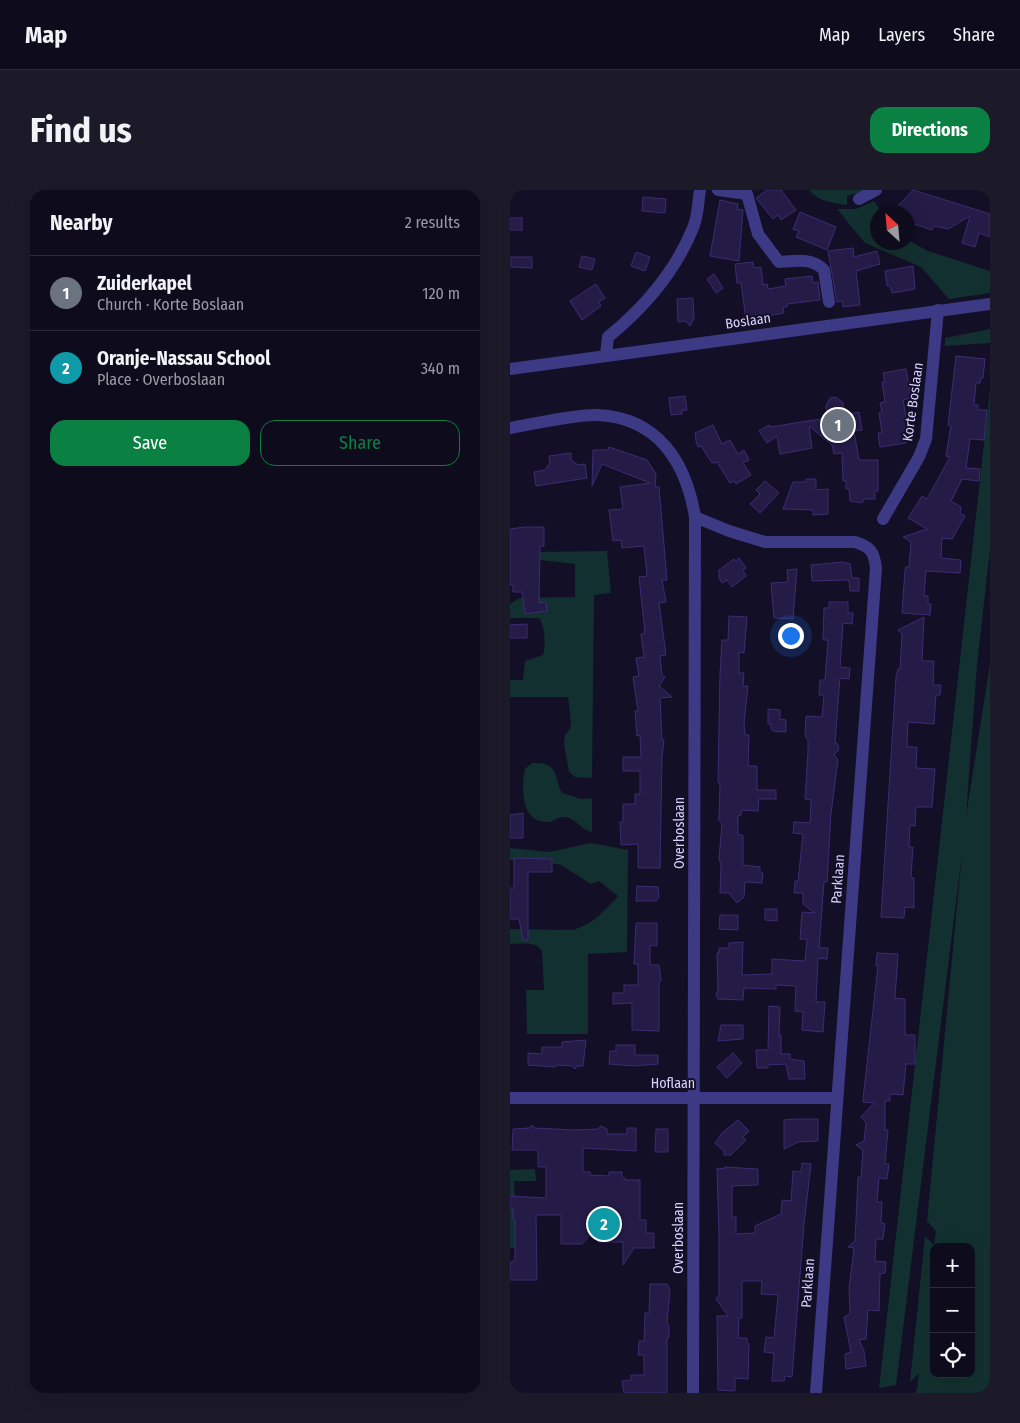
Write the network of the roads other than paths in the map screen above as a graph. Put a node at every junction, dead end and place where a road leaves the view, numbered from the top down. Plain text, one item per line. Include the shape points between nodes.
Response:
1 (700, 190) edge
2 (718, 190) edge
3 (876, 190) edge
4 (859, 199) dead end
5 (829, 302) dead end
6 (990, 304) edge
7 (938, 310) junction
8 (606, 355) junction
9 (510, 369) edge
10 (510, 428) edge
11 (695, 516) junction
12 (884, 519) dead end
13 (510, 1098) edge
14 (693, 1098) junction
15 (837, 1098) junction
16 (693, 1393) edge
17 (816, 1393) edge

1 - 8 street via 694,226 677,260 644,306 608,337
2 - 5 street via 748,194 758,234 779,262 804,260 824,270
3 - 4 street
6 - 7 street, Boslaan
7 - 8 street, Boslaan
7 - 12 street, Korte Boslaan via 926,439
8 - 9 street, Boslaan
10 - 11 street, Overboslaan via 596,415 637,424 671,452 691,490
11 - 14 street, Overboslaan
11 - 15 street, Parklaan via 765,542 855,542 868,546 874,555 876,568
13 - 14 street, Hoflaan
14 - 15 street, Hoflaan
14 - 16 street, Overboslaan
15 - 17 street, Parklaan

